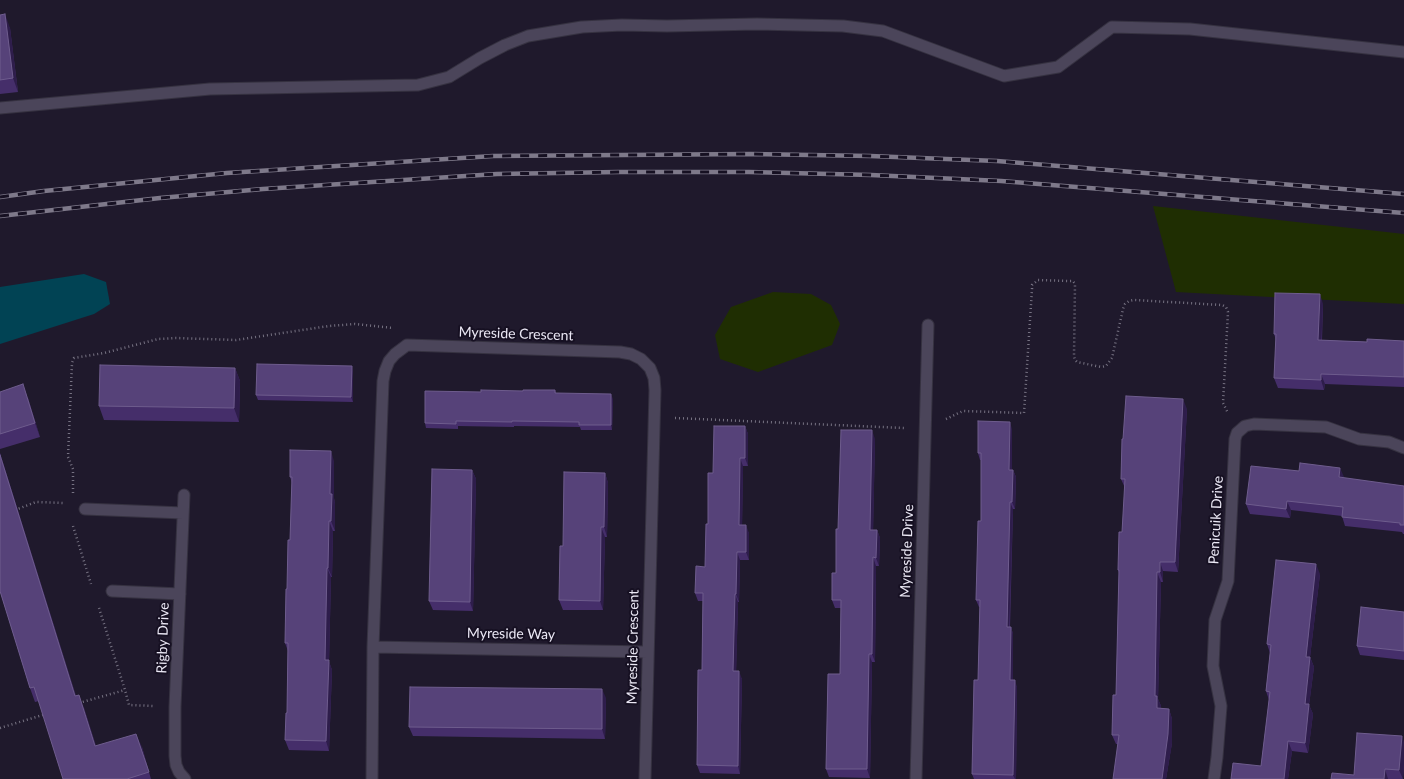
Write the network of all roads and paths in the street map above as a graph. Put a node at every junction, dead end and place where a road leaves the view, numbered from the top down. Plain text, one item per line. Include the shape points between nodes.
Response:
1 (1404, 52) edge
2 (0, 108) edge
3 (928, 325) dead end
4 (407, 345) junction
5 (654, 417) junction
6 (925, 429) junction
7 (1237, 433) junction
8 (1404, 448) edge
9 (184, 495) dead end
10 (72, 496) dead end
11 (72, 503) dead end
12 (85, 509) dead end
13 (14, 511) edge
14 (183, 513) junction
15 (73, 521) dead end
16 (92, 586) dead end
17 (112, 591) dead end
18 (180, 594) junction
19 (96, 601) dead end
20 (373, 647) junction
21 (648, 652) junction
22 (125, 690) junction
23 (74, 705) edge
24 (175, 707) junction
25 (51, 712) edge
26 (0, 728) edge
27 (185, 779) edge
28 (372, 779) edge
29 (645, 779) edge
30 (916, 779) edge
31 (1214, 779) edge

1 - 2 street via 1190,29 1112,27 1058,67 1004,76 883,31 843,26 757,24 622,25 582,27 528,36 505,45 449,77 418,85 210,89
3 - 6 street, Myreside Drive
4 - 5 street, Myreside Crescent via 631,354 650,368 654,378
4 - 10 path via 407,331 355,324 236,340 158,339 74,358 68,457 73,469
4 - 20 street via 395,354 384,371
5 - 6 path
5 - 21 street, Myreside Crescent
6 - 7 path via 963,411 1024,413 1032,285 1038,280 1046,280 1073,281 1075,284 1075,360 1101,367 1106,366 1112,358 1123,308 1130,301 1226,307 1228,312 1223,403
6 - 30 street, Myreside Drive
7 - 8 street via 1244,426 1254,424 1326,428
7 - 31 street, Penicuik Drive via 1228,581 1215,620 1213,666 1221,706
9 - 14 street, Rigby Drive
11 - 13 path via 36,502
12 - 14 street
14 - 18 street, Rigby Drive
15 - 16 path
17 - 18 street
18 - 24 street, Rigby Drive
19 - 22 path
20 - 21 street, Myreside Way
20 - 28 street
21 - 29 street, Myreside Crescent
22 - 23 path
22 - 24 path via 129,705
24 - 27 street, Rigby Drive via 176,760 179,772
25 - 26 path

